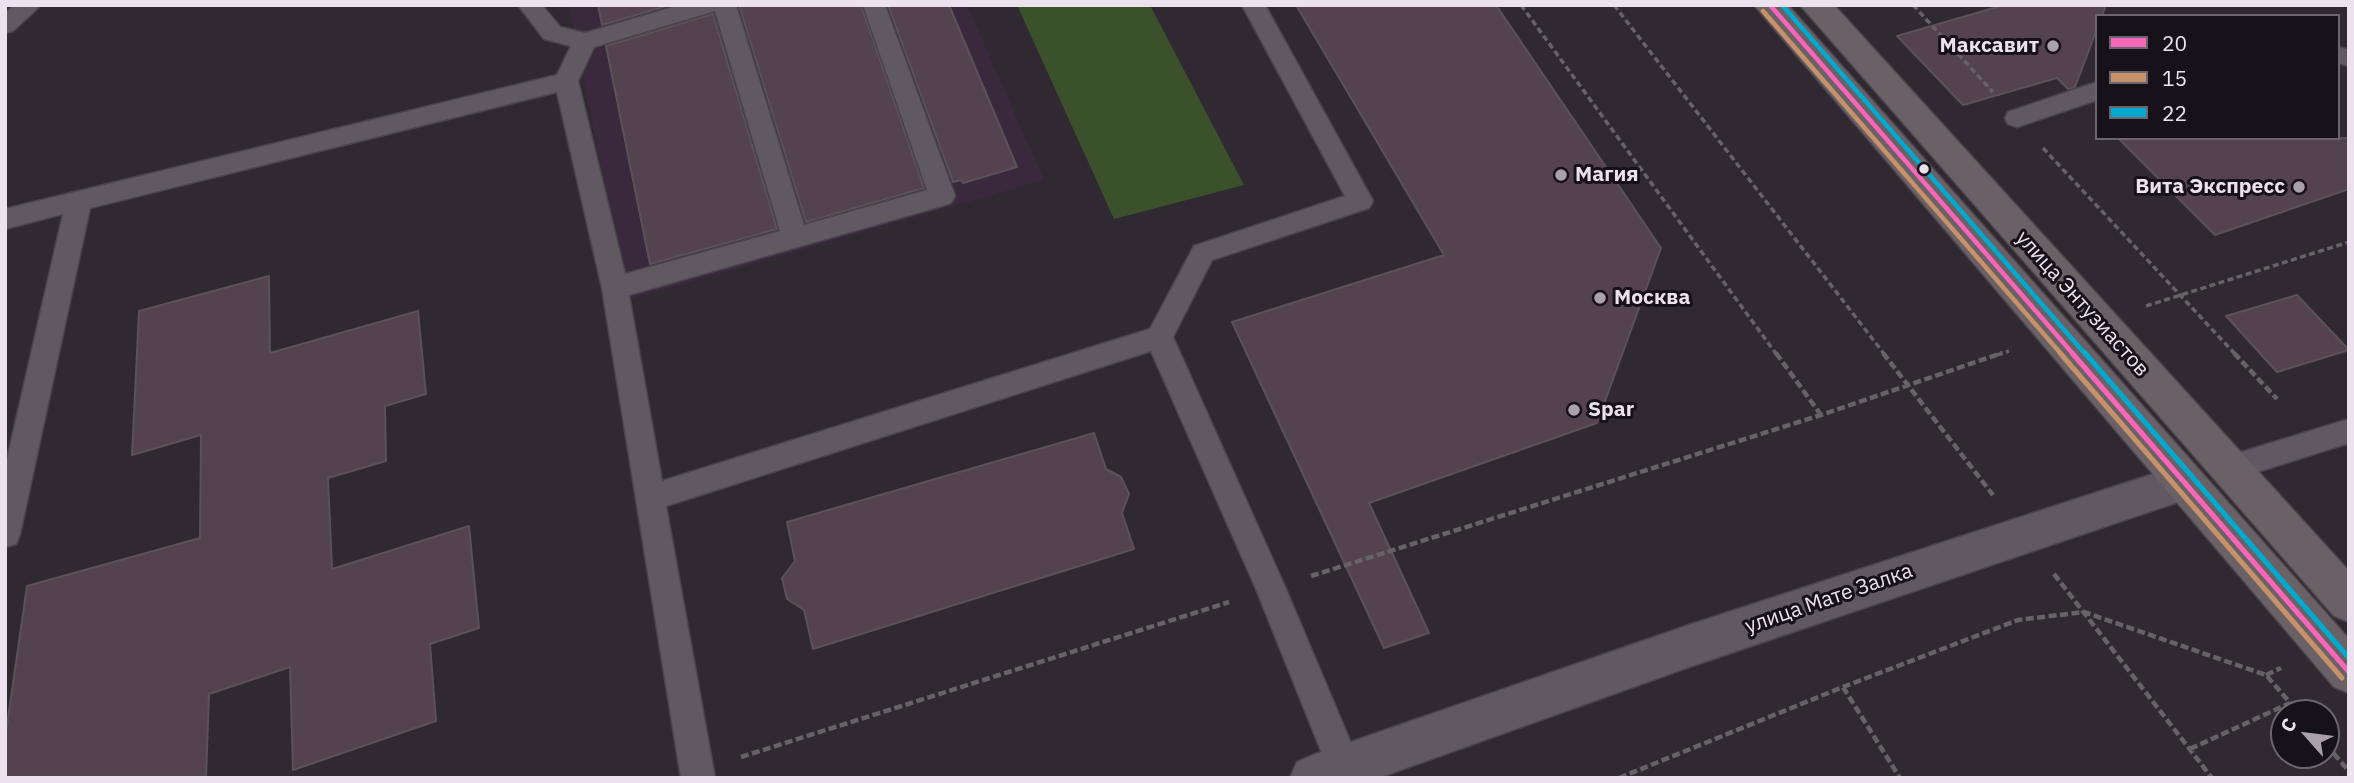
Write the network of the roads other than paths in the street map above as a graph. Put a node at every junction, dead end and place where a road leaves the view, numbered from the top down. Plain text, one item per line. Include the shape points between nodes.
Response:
1 (30, 5) edge
2 (529, 5) edge
3 (708, 5) edge
4 (725, 5) edge
5 (874, 5) edge
6 (1253, 5) edge
7 (1770, 5) edge
8 (1816, 5) edge
9 (5, 25) edge
10 (584, 41) junction
11 (566, 81) junction
12 (2095, 92) edge
13 (2017, 118) dead end
14 (79, 202) junction
15 (5, 219) edge
16 (795, 238) junction
17 (615, 288) junction
18 (1159, 337) junction
19 (2349, 431) edge
20 (2229, 468) junction
21 (2184, 482) junction
22 (650, 498) junction
23 (5, 534) edge
24 (2349, 603) edge
25 (2349, 673) edge
26 (1329, 772) edge
27 (698, 778) edge

1 - 9 lane
2 - 10 lane via 552,33
3 - 10 lane
4 - 16 lane
5 - 16 lane via 942,197
6 - 18 lane via 1360,201 1203,253
7 - 21 main road, улица Энтузиастов
8 - 20 main road, улица Энтузиастов
10 - 11 lane
11 - 14 lane
11 - 17 lane
12 - 13 lane
14 - 15 lane
14 - 23 lane
16 - 17 lane
17 - 22 lane
18 - 22 lane
18 - 26 lane via 1265,577
19 - 20 lane, улица Мате Залка
20 - 21 main road, улица Мате Залка
20 - 24 main road, улица Энтузиастов
21 - 25 main road, улица Энтузиастов
21 - 26 street, улица Мате Залка via 1718,636
22 - 27 lane

